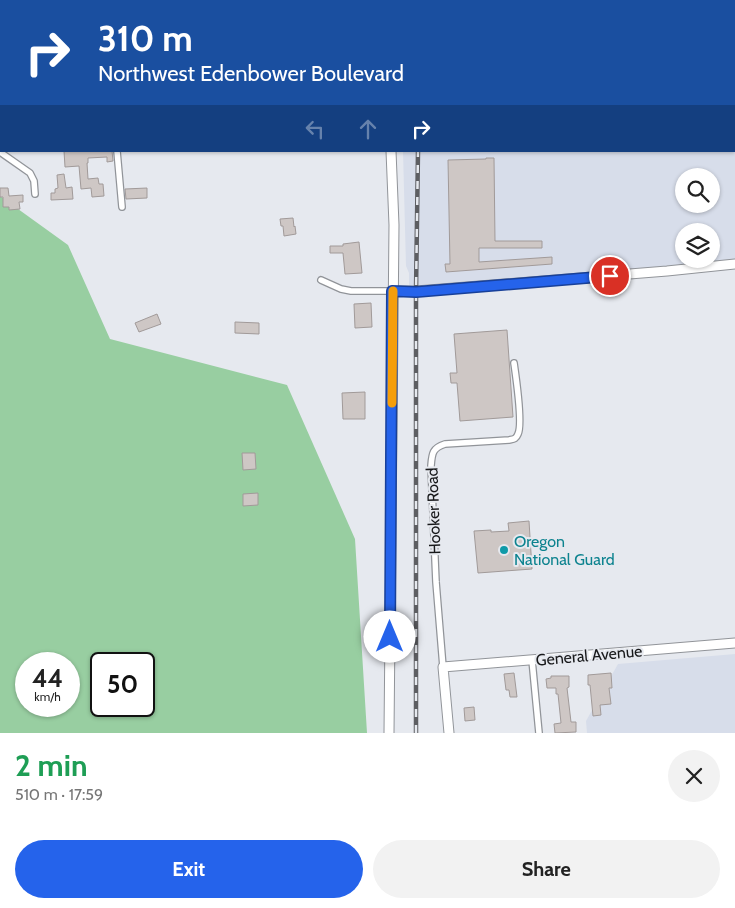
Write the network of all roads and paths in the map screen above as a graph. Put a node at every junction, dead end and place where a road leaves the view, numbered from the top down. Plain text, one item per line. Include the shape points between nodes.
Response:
1 (0, 147) edge
2 (0, 152) edge
3 (117, 152) edge
4 (391, 152) edge
5 (35, 194) dead end
6 (122, 207) dead end
7 (735, 264) edge
8 (321, 280) dead end
9 (392, 291) junction
10 (514, 363) dead end
11 (735, 643) edge
12 (532, 660) junction
13 (443, 667) junction
14 (390, 733) edge
15 (449, 733) edge
16 (539, 733) edge

1 - 2 street
2 - 5 street via 30,173
3 - 6 street
4 - 9 main road
7 - 9 main road via 416,292
8 - 9 street via 351,291
9 - 14 main road
10 - 13 street, Hooker Road via 520,424 517,436 509,440 439,445 432,456 436,582
11 - 12 main road, General Avenue
12 - 13 main road, General Avenue
12 - 16 street
13 - 15 main road, Hooker Road

